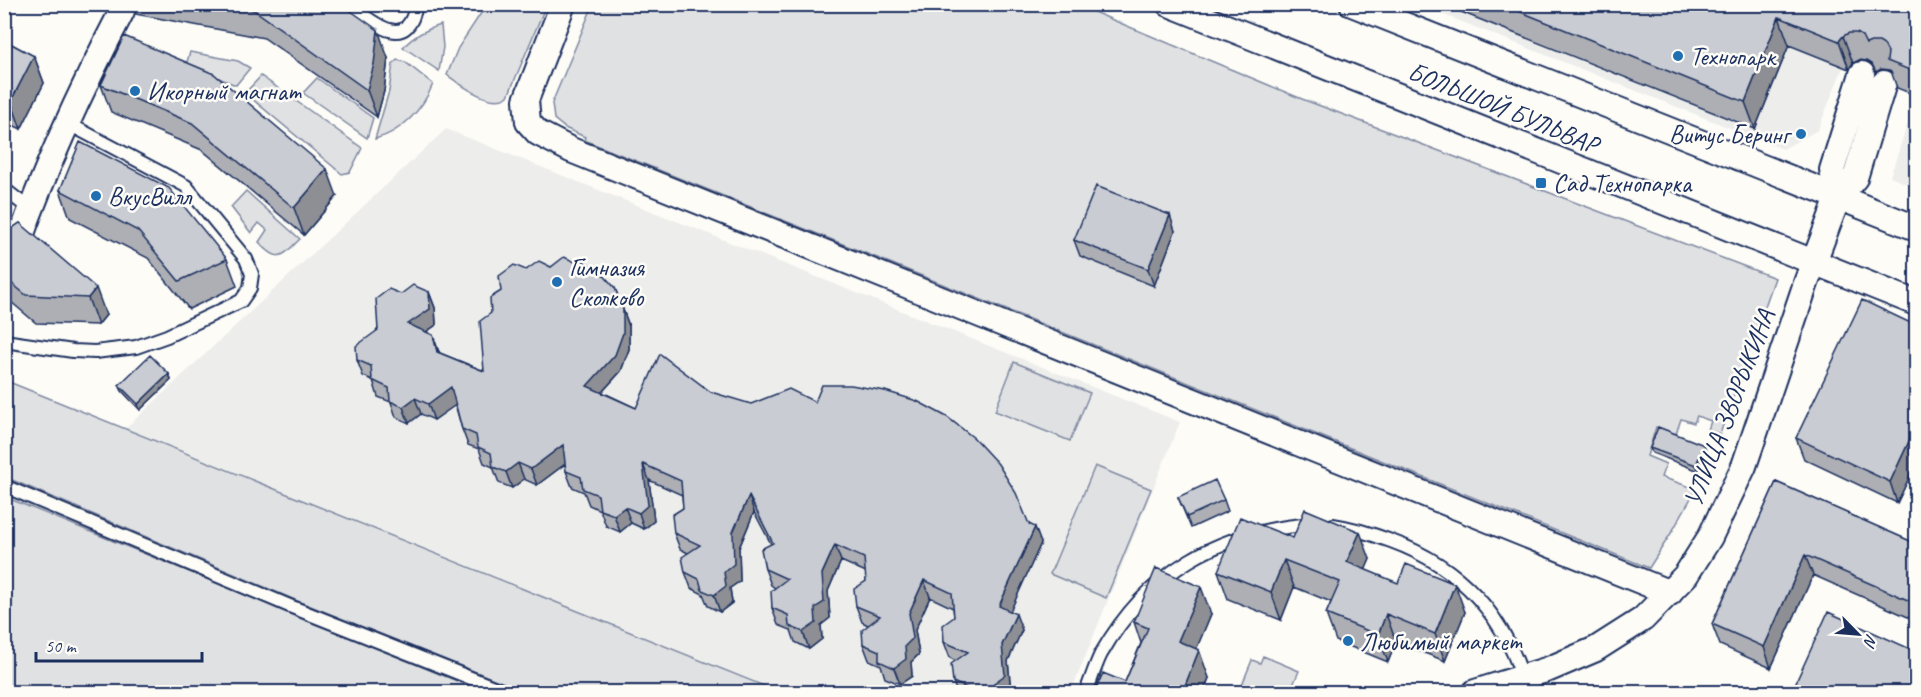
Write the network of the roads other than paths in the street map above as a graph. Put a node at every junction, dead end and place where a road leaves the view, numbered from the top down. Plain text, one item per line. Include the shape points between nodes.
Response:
1 (348, 4) edge
2 (416, 4) edge
3 (563, 4) edge
4 (1169, 4) edge
5 (1352, 4) edge
6 (122, 11) dead end
7 (1873, 78) dead end
8 (67, 123) junction
9 (4, 189) edge
10 (1838, 198) junction
11 (31, 210) junction
12 (1917, 228) edge
13 (19, 242) edge
14 (1814, 262) junction
15 (1917, 303) edge
16 (4, 341) edge
17 (4, 486) edge
18 (1670, 593) junction
19 (1525, 685) edge
20 (506, 693) edge
21 (1086, 693) edge
22 (1475, 693) edge

1 - 2 lane via 383,29 394,32 409,24
3 - 18 street via 526,100 528,122 538,133 571,150
4 - 14 street, БОЛЬШОЙ БУЛЬВАР
5 - 10 street, БОЛЬШОЙ БУЛЬВАР
6 - 8 street
7 - 10 street, УЛИЦА ЗВОРЫКИНА via 1855,178
8 - 11 street
8 - 16 lane via 186,186 246,259 252,274 250,288 241,301 136,347 84,352
9 - 11 lane
10 - 12 street, БОЛЬШОЙ БУЛЬВАР
10 - 14 street, УЛИЦА ЗВОРЫКИНА
11 - 13 street
14 - 15 street, БОЛЬШОЙ БУЛЬВАР
14 - 18 street, УЛИЦА ЗВОРЫКИНА via 1744,466 1710,537
17 - 20 lane
18 - 19 street, УЛИЦА ЗВОРЫКИНА via 1630,629
19 - 21 lane via 1507,639 1485,606 1443,566 1412,549 1357,528 1319,524 1250,534 1211,548 1182,565 1127,615 1101,656
19 - 22 street, УЛИЦА ЗВОРЫКИНА

